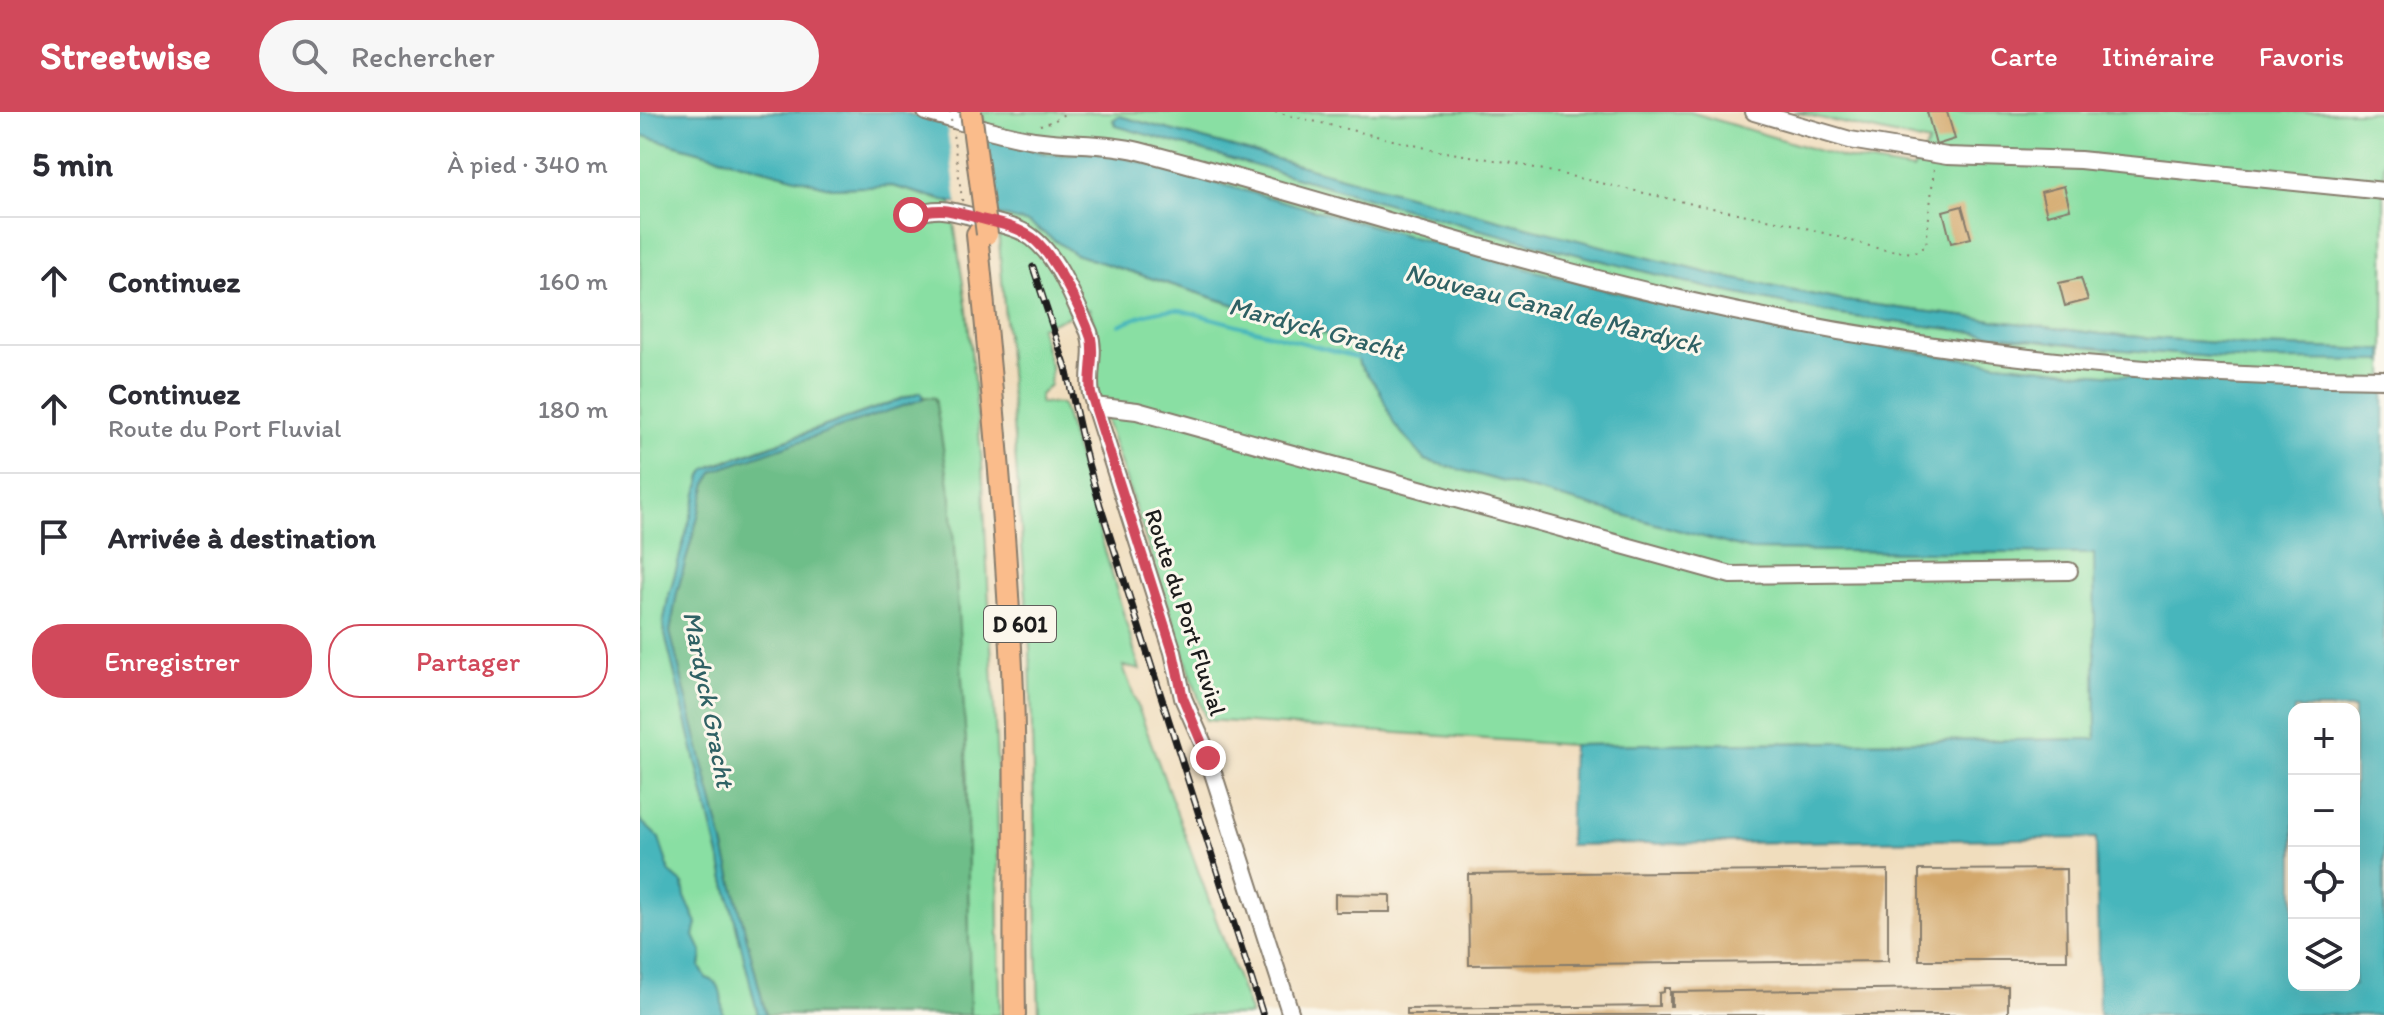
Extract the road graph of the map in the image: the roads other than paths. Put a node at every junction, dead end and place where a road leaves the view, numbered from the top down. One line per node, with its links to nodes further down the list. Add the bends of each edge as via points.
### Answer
1 (926, 112): 8 (street, via 1031,139 1129,149 1534,262 1819,327 2047,360 2241,375)
2 (961, 112): 7 (main road, D 601)
3 (971, 112): 7 (main road, D 601, bridge)
4 (1754, 112): 5 (street, via 1850,140 1935,155 2080,160)
5 (2384, 191)
6 (911, 215): 9 (street, Route du Port Fluvial, via 949,210 1016,229 1045,249 1089,332)
7 (977, 232): 11 (main road, D 601, via 1010,629); 12 (main road, D 601, via 1006,428 1021,640)
8 (2384, 379)
9 (1094, 406): 10 (street, via 1137,411 1731,575); 13 (street, Route du Port Fluvial, via 1183,698 1205,748)
10 (2069, 571)
11 (1015, 1015)
12 (1029, 1015)
13 (1291, 1015)

